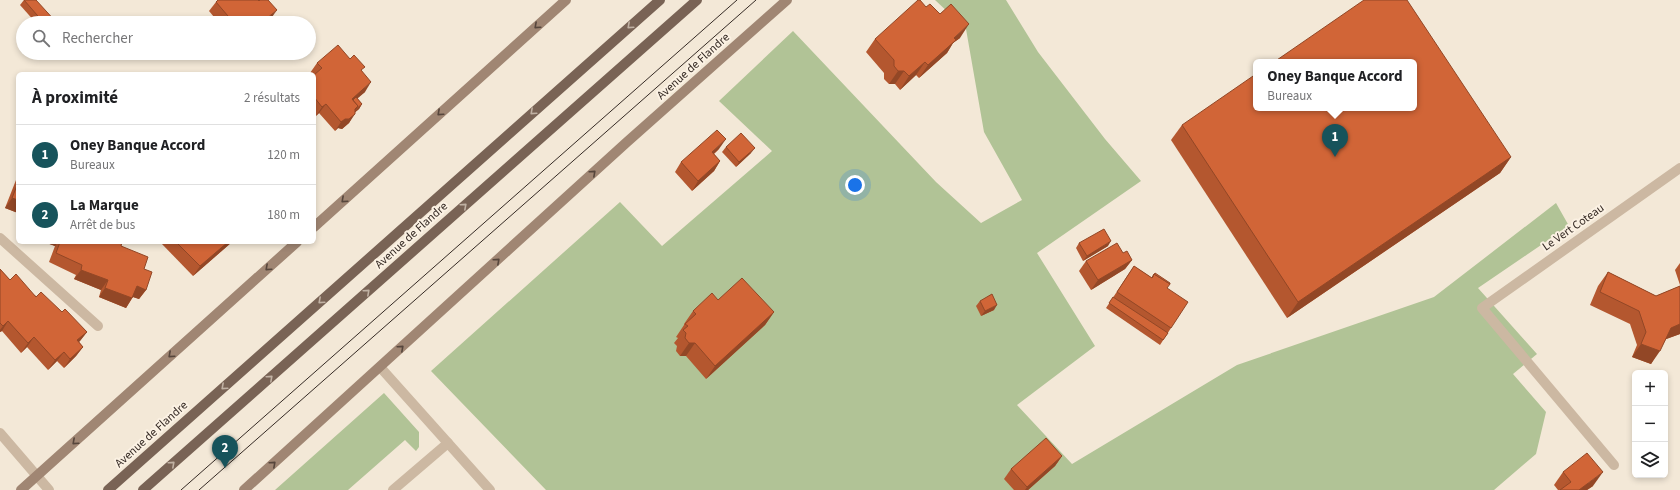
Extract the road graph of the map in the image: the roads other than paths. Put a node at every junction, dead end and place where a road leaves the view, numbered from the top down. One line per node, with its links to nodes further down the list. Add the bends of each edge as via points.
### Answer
1 (566, 0): 6 (street, one-way to 6)
2 (660, 0): 17 (main road, Avenue de Flandre, one-way to 17)
3 (696, 0): 18 (main road, Avenue de Flandre, one-way to 3)
4 (787, 0): 10 (street, Avenue de Flandre, one-way to 4)
5 (1680, 168): 13 (street, Le Vert Coteau, via 1482,308)
6 (316, 225)
7 (0, 238): 9 (street)
8 (295, 244): 14 (street, one-way to 14)
9 (98, 326)
10 (380, 367): 12 (street); 19 (street, Avenue de Flandre, one-way to 10)
11 (0, 433): 14 (street)
12 (448, 443): 20 (street); 21 (street)
13 (1614, 465)
14 (37, 476): 15 (street); 16 (street)
15 (21, 490)
16 (49, 490)
17 (108, 490)
18 (143, 490)
19 (244, 490)
20 (393, 490)
21 (490, 490)

